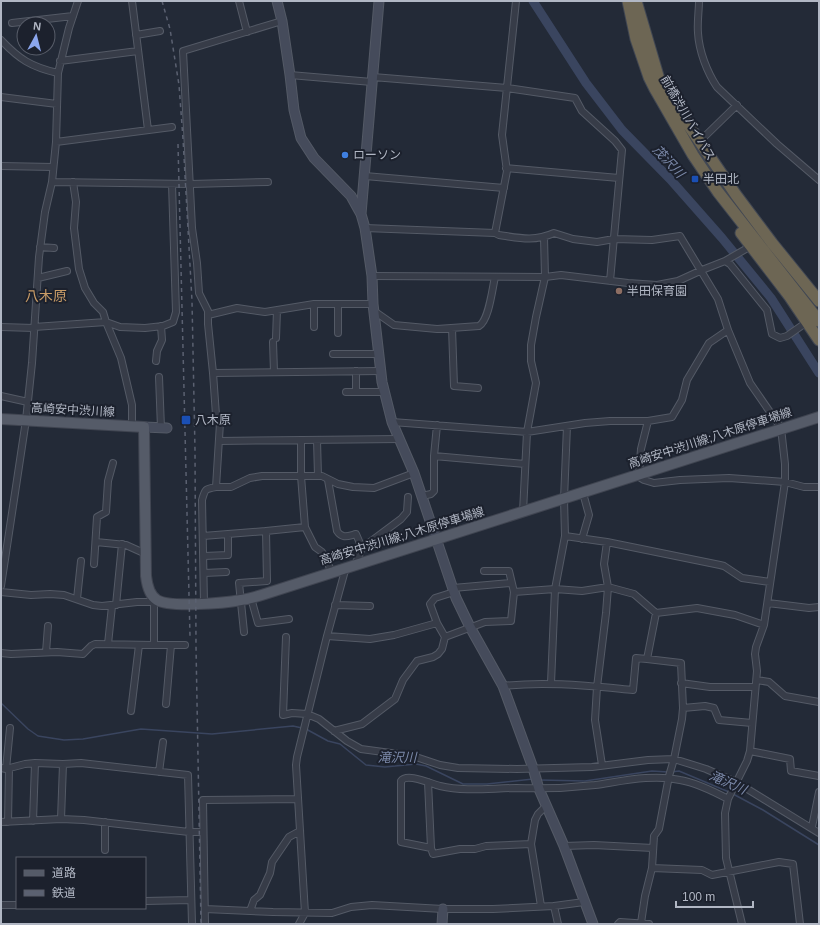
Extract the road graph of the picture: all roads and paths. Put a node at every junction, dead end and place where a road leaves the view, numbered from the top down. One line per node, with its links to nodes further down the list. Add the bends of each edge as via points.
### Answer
1 (78, 1): 11 (street)
2 (132, 1): 16 (street)
3 (239, 1): 15 (street)
4 (277, 1): 12 (street)
5 (379, 1): 22 (street)
6 (516, 1): 24 (street)
7 (621, 1): 23 (highway, via 629,41)
8 (628, 1): 23 (highway, 前橋渋川バイパス, via 636,39)
9 (636, 1): 23 (highway, 前橋渋川バイパス)
10 (700, 1): 27 (street, via 698,34 711,78)
11 (73, 16): 13 (street); 19 (street)
12 (282, 21): 15 (street); 21 (street)
13 (12, 23)
14 (160, 31): 16 (street)
15 (247, 32): 43 (street, via 183,51)
16 (136, 35): 18 (street)
17 (1, 40): 20 (street, via 27,63)
18 (138, 51): 19 (street); 29 (street)
19 (60, 61): 20 (street)
20 (58, 73): 26 (street)
21 (290, 75): 22 (street); 45 (street, via 294,110 301,138 314,158 351,196)
22 (372, 80): 24 (street); 36 (street)
23 (654, 82): 31 (highway); 50 (highway, via 668,122 698,176); 68 (highway, 前橋渋川バイパス, via 782,272)
24 (507, 88): 34 (street, via 502,135); 37 (street, via 575,98 582,111 622,150)
25 (1, 97): 26 (street)
26 (57, 104): 30 (street)
27 (737, 105): 31 (street); 38 (street)
28 (172, 127): 29 (street)
29 (148, 130): 30 (street)
30 (56, 142): 33 (street)
31 (699, 142): 61 (highway, via 772,243)
32 (1, 166): 33 (street)
33 (53, 167): 39 (street)
34 (506, 168): 37 (street); 44 (street)
35 (819, 171): 38 (street)
36 (365, 176): 44 (street); 45 (street)
37 (619, 178): 49 (street)
38 (818, 179)
39 (52, 182): 40 (street); 51 (street)
40 (73, 182): 42 (street); 67 (street, via 76,202 74,228 79,269 85,288 103,312)
41 (268, 182): 43 (street)
42 (172, 184): 43 (street); 69 (street, via 176,312 173,322)
43 (191, 184): 66 (street, via 192,228 199,293)
44 (504, 188): 47 (street)
45 (361, 214): 46 (street)
46 (365, 228): 47 (street); 56 (street)
47 (495, 233): 48 (street, via 523,238)
48 (544, 237): 49 (street, via 554,233 596,242); 58 (street)
49 (614, 239): 54 (street, via 652,240 680,236); 60 (street)
50 (751, 246): 53 (street); 68 (highway)
51 (40, 247): 52 (street); 59 (street)
52 (54, 248)
53 (725, 262): 54 (street); 68 (street, via 730,264 767,310 772,334 780,338 787,336)
54 (702, 270): 60 (street, via 678,281 657,285); 74 (street, via 718,299)
55 (67, 271): 59 (street)
56 (372, 276): 57 (street); 64 (street)
57 (495, 277): 58 (street); 73 (street, via 483,324)
58 (545, 277): 60 (street, via 561,275); 102 (street, via 532,345 531,361 536,383)
59 (38, 278): 71 (street)
60 (610, 281)
61 (819, 301)
62 (314, 304): 63 (street); 65 (street); 72 (street)
63 (338, 304): 64 (street); 75 (street)
64 (373, 308): 73 (street, via 394,325); 78 (street)
65 (277, 310): 66 (street, via 265,312 237,308); 82 (street)
66 (208, 315): 83 (street)
67 (106, 322): 69 (street, via 120,327); 71 (street); 97 (street, via 121,358 132,405)
68 (810, 322): 76 (highway)
69 (161, 326): 79 (street, via 162,340)
70 (1, 327): 71 (street)
71 (34, 327): 90 (street)
72 (314, 327)
73 (452, 328): 85 (street, via 454,386)
74 (728, 330): 94 (street, via 709,343 687,380 682,400 672,418); 101 (street, via 750,383)
75 (338, 333)
76 (819, 340)
77 (333, 354): 78 (street)
78 (378, 354): 81 (street)
79 (156, 361)
80 (356, 371): 81 (street); 82 (street); 87 (street)
81 (380, 371): 88 (street)
82 (274, 372): 83 (street)
83 (214, 373): 106 (street, via 216,415 220,423)
84 (159, 377): 100 (street)
85 (478, 388)
86 (346, 392): 87 (street)
87 (356, 392): 88 (street)
88 (384, 392): 95 (street)
89 (1, 396): 90 (street)
90 (28, 402): 93 (street)
91 (819, 417): 101 (main road, 高崎安中渋川線;八木原停車場線)
92 (1, 419): 93 (main road, 高崎安中渋川線)
93 (26, 420): 97 (main road, 高崎安中渋川線); 145 (street)
94 (648, 421): 98 (street, via 610,421); 111 (street, via 641,450)
95 (392, 422): 96 (street); 103 (street)
96 (437, 425): 102 (street); 107 (street)
97 (132, 426): 99 (main road, 高崎安中渋川線)
98 (567, 426): 102 (street); 121 (street)
99 (144, 427): 100 (street); 134 (main road)
100 (164, 428)
101 (782, 428): 111 (main road, 高崎安中渋川線;八木原停車場線); 115 (street)
102 (527, 432): 109 (street)
103 (400, 439): 105 (street); 110 (street)
104 (300, 440): 105 (street); 106 (street); 112 (street)
105 (317, 440): 113 (street)
106 (219, 441): 116 (street)
107 (434, 456): 109 (street); 119 (street, via 434,491)
108 (113, 462): 130 (street, via 108,481 106,512 97,517)
109 (525, 464): 122 (street)
110 (414, 473): 114 (street, via 374,488 353,487); 119 (street)
111 (639, 474): 115 (street, via 644,480 654,482 729,478); 118 (main road, 高崎安中渋川線;八木原停車場線)
112 (301, 476): 113 (street); 116 (street, via 262,476 250,478 231,487); 123 (street)
113 (318, 476): 114 (street)
114 (328, 480): 133 (street, via 337,531 344,537 356,534)
115 (784, 482): 117 (street, via 804,487); 143 (street)
116 (216, 487): 126 (street, via 207,488 202,500)
117 (819, 487)
118 (583, 492): 121 (main road, 高崎安中渋川線;八木原停車場線); 129 (street, via 589,515)
119 (422, 496): 128 (street)
120 (408, 497): 133 (street, via 407,512 401,520)
121 (564, 499): 122 (main road, 高崎安中渋川線;八木原停車場線); 127 (street)
122 (523, 512): 128 (main road, 高崎安中渋川線;八木原停車場線)
123 (305, 527): 124 (street); 141 (street)
124 (266, 531): 125 (street); 152 (street, via 267,581 239,583)
125 (228, 534): 126 (street); 135 (street, via 228,555)
126 (203, 536): 135 (street)
127 (565, 536): 129 (street); 148 (street)
128 (437, 538): 138 (main road, 高崎安中渋川線;八木原停車場線); 147 (street)
129 (582, 539): 131 (street)
130 (96, 542): 132 (street); 137 (street)
131 (608, 542): 143 (street, via 720,565 742,578); 146 (street, via 604,564)
132 (122, 544): 134 (street); 156 (street)
133 (362, 548): 138 (street)
134 (146, 554): 153 (main road, via 147,587)
135 (204, 556): 142 (street)
136 (81, 561): 151 (street)
137 (94, 564)
138 (350, 566): 141 (main road, 高崎安中渋川線;八木原停車場線); 157 (street)
139 (484, 571): 144 (street, via 509,571)
140 (226, 572): 142 (street)
141 (332, 572): 152 (main road, 高崎安中渋川線;八木原停車場線)
142 (204, 574): 154 (street)
143 (770, 582): 155 (street)
144 (511, 583): 147 (street); 150 (street)
145 (1, 586)
146 (608, 587): 148 (street, via 582,591); 160 (street, via 634,594); 182 (street)
147 (454, 590): 162 (street, via 435,598 430,604); 165 (street)
148 (555, 590): 150 (street); 178 (street)
149 (1, 592): 151 (street, via 64,595)
150 (514, 592): 165 (street, via 511,621 485,622)
151 (77, 599): 156 (street, via 93,605)
152 (246, 599): 154 (main road, 高崎安中渋川線;八木原停車場線); 161 (street, via 260,624); 166 (street)
153 (155, 600): 154 (main road, 高崎安中渋川線;八木原停車場線, via 166,603); 156 (street); 172 (street)
154 (204, 603)
155 (768, 603): 159 (street); 163 (street)
156 (114, 605): 170 (street)
157 (335, 605): 158 (street); 167 (street)
158 (370, 606)
159 (819, 607)
160 (656, 613): 163 (street, via 697,608 735,615); 177 (street)
161 (289, 619)
162 (437, 623): 167 (street, via 370,640); 169 (street)
163 (764, 625): 180 (street, via 754,654)
164 (48, 626): 175 (street)
165 (470, 627): 169 (street); 181 (street)
166 (244, 632)
167 (327, 636): 187 (street)
168 (286, 637): 187 (street, via 283,714)
169 (445, 637): 190 (street, via 438,654 417,661 403,680 395,699 362,724)
170 (108, 644): 171 (street); 175 (street, via 93,645 83,654)
171 (139, 645): 172 (street); 186 (street)
172 (154, 645): 173 (street)
173 (171, 645): 174 (street); 184 (street)
174 (185, 645)
175 (46, 652): 176 (street)
176 (1, 653)
177 (647, 659): 179 (street, via 681,663); 182 (street, via 636,658 633,690)
178 (551, 684): 181 (street); 182 (street)
179 (681, 684): 180 (street, via 710,687); 185 (street)
180 (756, 684): 183 (street, via 769,682 785,696); 188 (street)
181 (502, 686): 198 (street)
182 (597, 687): 196 (street, via 595,720)
183 (819, 702)
184 (166, 704)
185 (683, 708): 188 (street, via 705,706 714,708 719,720); 193 (street)
186 (131, 711)
187 (308, 714): 190 (street); 207 (street, via 297,757)
188 (752, 723): 192 (street)
189 (10, 728): 197 (street)
190 (334, 731): 198 (street, via 361,749 413,756 440,765 458,768)
191 (163, 742): 199 (street)
192 (750, 751): 200 (street, via 790,759 791,771); 203 (street)
193 (674, 759): 196 (street); 201 (street); 203 (street, via 706,769)
194 (35, 762): 195 (street); 197 (street); 211 (street)
195 (63, 764): 199 (street, via 81,763); 210 (street)
196 (602, 765): 198 (street)
197 (5, 768): 212 (street)
198 (533, 768): 204 (street)
199 (159, 772): 216 (street, via 188,775)
200 (819, 776)
201 (669, 777): 204 (street); 206 (street); 222 (street)
202 (428, 782): 204 (street, via 458,788); 221 (street); 221 (street, via 411,777 405,777 400,781 401,842)
203 (735, 784): 206 (street); 214 (street)
204 (539, 789): 209 (street)
205 (819, 792): 208 (street)
206 (729, 798): 225 (street, via 725,813 726,858)
207 (298, 799): 215 (street); 217 (street, via 204,800)
208 (818, 805): 214 (street)
209 (546, 806): 219 (street, via 535,820); 220 (street)
210 (61, 819): 211 (street); 213 (street)
211 (33, 821): 212 (street)
212 (4, 822)
213 (105, 822): 216 (street); 223 (street)
214 (812, 827): 218 (street)
215 (300, 831): 235 (street, via 289,837 272,862 267,880); 236 (street)
216 (189, 832): 217 (street); 226 (street)
217 (203, 832): 233 (street)
218 (819, 833)
219 (531, 844): 221 (street, via 486,846 433,854); 231 (street)
220 (564, 846): 222 (street); 228 (street)
221 (431, 848)
222 (653, 848): 224 (street)
223 (105, 850)
224 (652, 868): 225 (street, via 702,870 712,875); 237 (street)
225 (729, 872): 246 (street); 247 (street, via 779,862 793,864)
226 (191, 900): 227 (street); 238 (street)
227 (146, 901)
228 (584, 902): 232 (street); 243 (street)
229 (1, 905): 230 (street)
230 (16, 905)
231 (541, 906): 232 (street); 234 (street)
232 (554, 906): 242 (street)
233 (205, 909): 235 (street); 239 (street)
234 (443, 909): 236 (street, via 372,905 351,907 332,913); 241 (street)
235 (250, 911): 236 (street)
236 (305, 913): 240 (street)
237 (641, 923): 244 (street); 245 (street)
238 (192, 924)
239 (205, 924)
240 (299, 924)
241 (442, 924)
242 (558, 924)
243 (593, 924)
244 (618, 924)
245 (649, 924)
246 (742, 924)
247 (800, 924)

